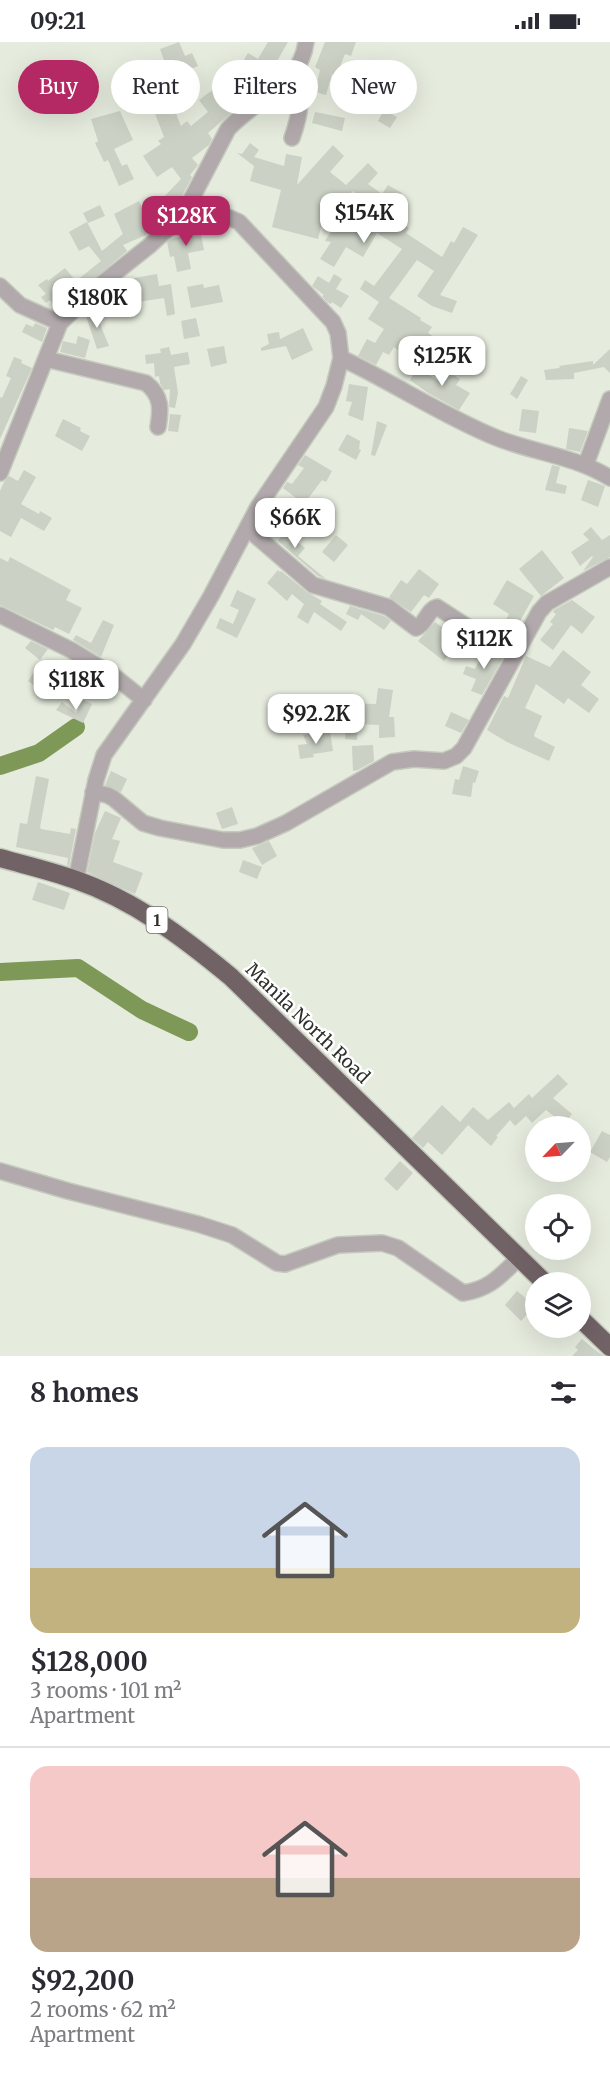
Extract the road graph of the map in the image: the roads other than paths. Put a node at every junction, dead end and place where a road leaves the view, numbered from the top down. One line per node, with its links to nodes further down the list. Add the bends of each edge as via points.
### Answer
1 (306, 42): 2 (street)
2 (301, 60)
3 (244, 114): 6 (street, via 228,129)
4 (299, 114): 5 (street)
5 (292, 138)
6 (183, 215): 8 (street); 9 (street, via 225,216 239,222 333,322)
7 (0, 286): 8 (street, via 20,305)
8 (60, 323): 10 (street)
9 (341, 358): 13 (street, via 478,430); 16 (street, via 326,407)
10 (46, 359): 12 (street, via 146,383 160,403); 14 (street)
11 (610, 399): 13 (street)
12 (158, 427)
13 (586, 464): 15 (street)
14 (0, 473)
15 (610, 478)
16 (247, 528): 19 (street, via 313,585 388,607 416,628 436,607); 20 (street, via 212,596)
17 (610, 567): 19 (street, via 547,603)
18 (0, 615): 20 (street, via 71,650)
19 (517, 652): 21 (street, via 456,756 444,761 392,762 257,836 223,840 159,828 143,823 107,795)
20 (144, 699): 21 (street, via 104,755)
21 (93, 792): 23 (street)
22 (0, 858): 23 (highway, Manila North Road / 1)
23 (76, 880): 25 (highway, Manila North Road / 1, via 158,920 196,947)
24 (0, 1171): 25 (street, via 232,1235 277,1263 285,1264 339,1245 382,1243 398,1248 463,1293 491,1285)
25 (519, 1258): 26 (highway, Manila North Road / 1)
26 (534, 1272)
27 (591, 1329): 28 (highway)
28 (610, 1347)

